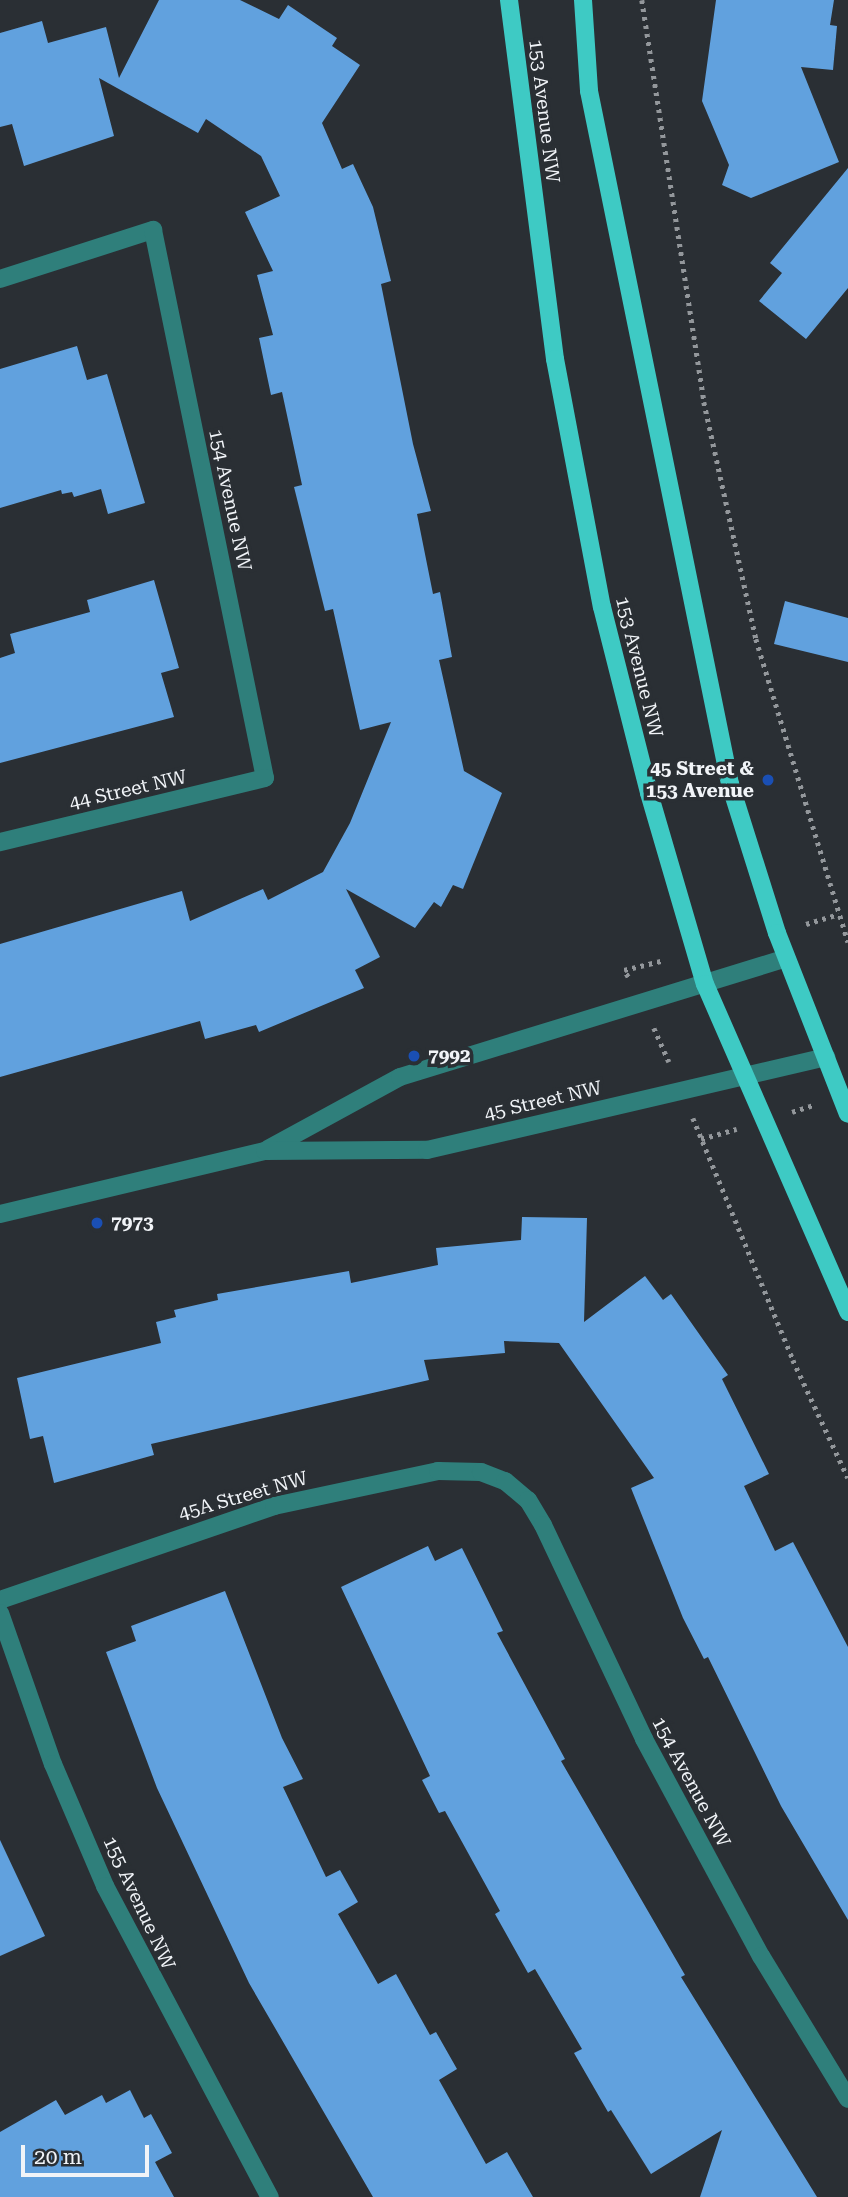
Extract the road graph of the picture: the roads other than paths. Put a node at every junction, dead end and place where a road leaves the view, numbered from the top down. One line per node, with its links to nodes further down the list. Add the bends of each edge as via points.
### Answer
1 (509, 0): 7 (main road, 153 Avenue NW, via 555,359 602,607 649,793)
2 (583, 0): 6 (main road, via 589,91 730,785)
3 (0, 279): 4 (street, 154 Avenue NW, via 153,230)
4 (265, 778): 5 (street, 44 Street NW)
5 (0, 842)
6 (786, 958): 7 (street, 45 Street NW); 8 (main road)
7 (705, 984): 9 (main road, 153 Avenue NW); 11 (street, 45 Street NW, via 400,1077)
8 (826, 1057): 9 (street, 45 Street NW); 10 (main road)
9 (743, 1077): 11 (street, 45 Street NW, via 427,1150); 13 (main road, 153 Avenue NW)
10 (848, 1114)
11 (265, 1151): 12 (street, 45 Street NW)
12 (0, 1214)
13 (848, 1312)
14 (505, 1481): 15 (street, 45A Street NW, via 481,1472 438,1471 274,1506); 17 (street, 154 Avenue NW, via 528,1500 543,1525 650,1751 761,1956)
15 (0, 1600)
16 (0, 1613): 18 (street, 155 Avenue NW, via 53,1764 105,1886)
17 (848, 2099)
18 (270, 2197)

